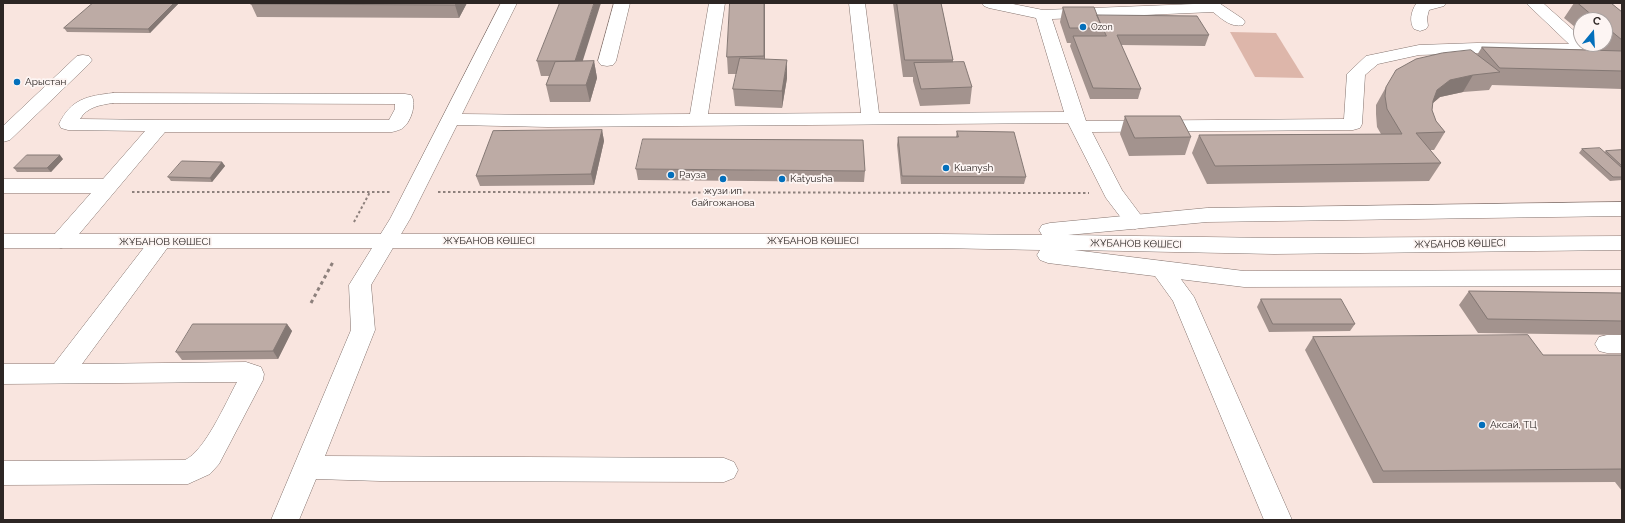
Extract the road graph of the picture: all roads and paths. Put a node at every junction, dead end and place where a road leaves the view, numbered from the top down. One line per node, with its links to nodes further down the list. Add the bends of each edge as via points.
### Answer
1 (509, 3): 13 (main road)
2 (622, 3): 12 (main road)
3 (717, 3): 15 (main road)
4 (857, 3): 14 (main road)
5 (990, 3): 8 (main road)
6 (1438, 3): 10 (main road, via 1422,6)
7 (1534, 3): 16 (main road, via 1584,49 1419,50 1372,60 1356,74 1353,124)
8 (1043, 14): 9 (main road, via 1216,7); 16 (main road)
9 (1237, 22)
10 (1420, 26)
11 (83, 60): 18 (main road)
12 (607, 61)
13 (450, 119): 15 (main road); 21 (main road)
14 (871, 119): 15 (main road); 16 (main road)
15 (698, 120)
16 (1077, 122): 22 (main road)
17 (160, 126): 17 (main road, via 392,126 398,123 406,99 113,98 88,102 71,115 68,124); 20 (main road)
18 (3, 136)
19 (3, 186): 20 (main road)
20 (108, 186): 21 (path, via 114,192); 26 (main road)
21 (413, 192): 22 (path); 27 (main road)
22 (1113, 193): 24 (main road)
23 (1622, 209): 24 (main road, via 1207,215)
24 (1135, 222): 28 (main road)
25 (3, 241): 26 (main road, ЖҰБАНОВ КӨШЕСІ)
26 (61, 241): 29 (main road, ЖҰБАНОВ КӨШЕСІ)
27 (386, 241): 28 (main road, ЖҰБАНОВ КӨШЕСІ); 29 (main road, ЖҰБАНОВ КӨШЕСІ); 35 (main road, via 360,285 363,330)
28 (938, 241): 30 (main road, ЖҰБАНОВ КӨШЕСІ, via 1274,246); 31 (main road)
29 (160, 242): 33 (main road)
30 (1622, 243)
31 (1161, 269): 32 (main road, via 1244,279); 39 (main road, via 1182,296 1190,312)
32 (1622, 278)
33 (61, 373): 34 (main road); 37 (main road, via 252,374 210,456 200,466 188,472)
34 (3, 374)
35 (306, 467): 36 (main road, via 380,470); 38 (main road)
36 (724, 470)
37 (3, 473)
38 (285, 520)
39 (1275, 520)

